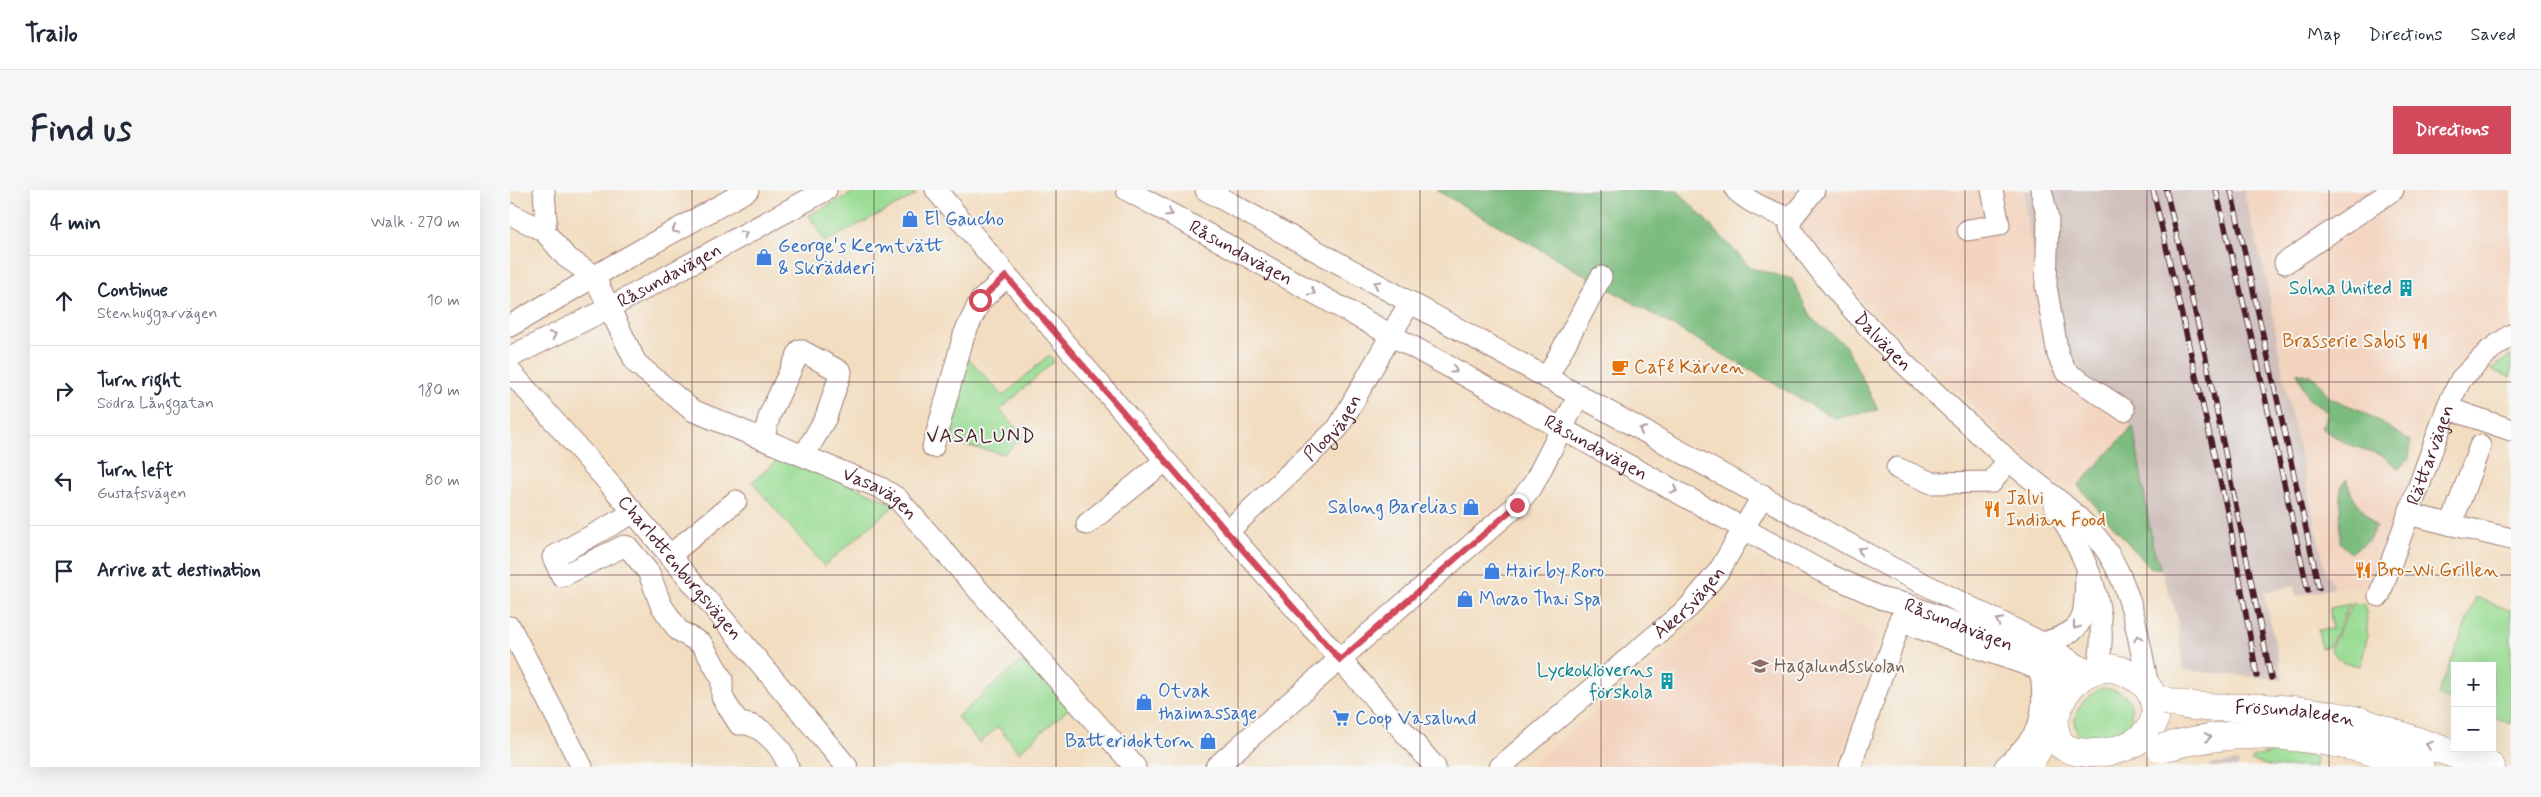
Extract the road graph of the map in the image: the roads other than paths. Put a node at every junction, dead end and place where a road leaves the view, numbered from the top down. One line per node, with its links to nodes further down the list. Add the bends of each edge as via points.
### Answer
1 (544, 190): 15 (street)
2 (748, 190): 17 (street, Råsundavägen, one-way to 17)
3 (826, 190): 21 (street, Råsundavägen, one-way to 3)
4 (936, 190): 18 (street)
5 (1127, 190): 24 (street, Råsundavägen, one-way to 24)
6 (1206, 190): 20 (street, Råsundavägen, one-way to 6)
7 (1736, 190): 13 (street, via 1764,209)
8 (1814, 190): 13 (street)
9 (1992, 190): 14 (street, via 1999,225)
10 (2041, 190): 30 (street, via 2048,219 2046,286 2058,355 2066,372)
11 (2393, 190): 16 (street)
12 (510, 214): 15 (street)
13 (1791, 219): 38 (street, Dalvägen, via 1790,228 1830,285 1930,388)
14 (1968, 230)
15 (544, 231): 17 (street, via 566,257)
16 (2297, 259)
17 (594, 276): 21 (street, Vasavägen); 22 (street, Råsundavägen)
18 (1006, 276): 35 (street, via 980,300 964,335); 37 (street)
19 (1601, 277): 27 (street)
20 (1410, 302): 24 (street, Plogvägen); 27 (street, Råsundavägen)
21 (609, 308): 25 (street, Råsundavägen, one-way to 21); 33 (street, Vasavägen, via 636,363 692,410)
22 (510, 326)
23 (2511, 335): 29 (street, Rättarvägen, via 2490,350 2461,379)
24 (1392, 336): 31 (street, Råsundavägen, one-way to 31); 48 (street, Plogvägen, via 1338,428)
25 (510, 357)
26 (510, 371): 43 (street, Charlottenburgsvägen)
27 (1547, 378): 28 (street, Råsundavägen)
28 (1579, 395): 31 (street); 41 (street, Råsundavägen, one-way to 28)
29 (2447, 408): 32 (street); 44 (street, Rättarvägen)
30 (2124, 410)
31 (1562, 428): 47 (street, Råsundavägen, one-way to 47); 57 (street, via 1534,482 1517,505)
32 (2511, 430)
33 (763, 439): 36 (street, Vasavägen); 36 (street, via 770,414 800,350 841,372 826,417)
34 (2480, 446): 46 (street)
35 (933, 447)
36 (804, 456): 66 (street, Vasavägen, via 881,488 897,498)
37 (1165, 460): 45 (street); 48 (street)
38 (2008, 460): 39 (street, via 1992,482 1932,483); 40 (street, Dalvägen)
39 (1897, 468)
40 (2044, 489): 51 (street, Dalvägen); 59 (street, Dalvägen, one-way to 40, via 2122,578 2090,527)
41 (1763, 495): 47 (street, Åkersvägen); 52 (street, Råsundavägen, one-way to 41)
42 (736, 501): 50 (street)
43 (633, 513): 50 (street, Charlottenburgsvägen); 64 (street, via 553,557 562,576 624,546 628,547 649,573 661,605 678,630 702,644 722,680 722,698 739,724 766,732)
44 (2408, 514): 46 (street); 53 (street, Rättarvägen)
45 (1087, 524)
46 (2451, 525): 49 (street)
47 (1744, 529): 54 (street, Råsundavägen); 69 (street, Åkersvägen, via 1719,571 1688,608)
48 (1227, 532): 57 (street)
49 (2511, 539)
50 (670, 556): 65 (street, Charlottenburgsvägen)
51 (2087, 562): 56 (street, one-way to 56, via 2084,606 2078,627 2067,636); 58 (street, Dalvägen, via 2098,596 2103,628 2102,650)
52 (1917, 580): 54 (street); 56 (street, Råsundavägen, one-way to 52)
53 (2379, 596)
54 (1903, 613): 60 (street, Råsundavägen, via 2024,650 2054,673); 70 (street)
55 (510, 627): 63 (street)
56 (2042, 643): 58 (street, Råsundavägen)
57 (1340, 660): 67 (street); 68 (street)
58 (2093, 671): 59 (main road, via 2116,669 2138,678); 60 (main road, via 2076,680)
59 (2155, 695): 61 (main road, via 2150,735 2143,746); 74 (main road, Frösundaleden, one-way to 59, bridge, via 2359,721 2309,711 2199,708)
60 (2055, 703): 71 (street, via 2041,719 2028,745); 72 (main road); 73 (main road, via 2059,743 2068,755)
61 (2130, 756): 62 (main road, Frösundaleden, one-way to 62, bridge, via 2215,736 2270,733 2297,735 2359,748); 73 (main road)
62 (2415, 766)
63 (582, 767)
64 (788, 767)
65 (847, 767)
66 (1135, 767)
67 (1216, 767)
68 (1435, 767)
69 (1500, 767)
70 (1850, 767)
71 (2005, 767)
72 (2027, 767)
73 (2095, 767)
74 (2491, 767)

